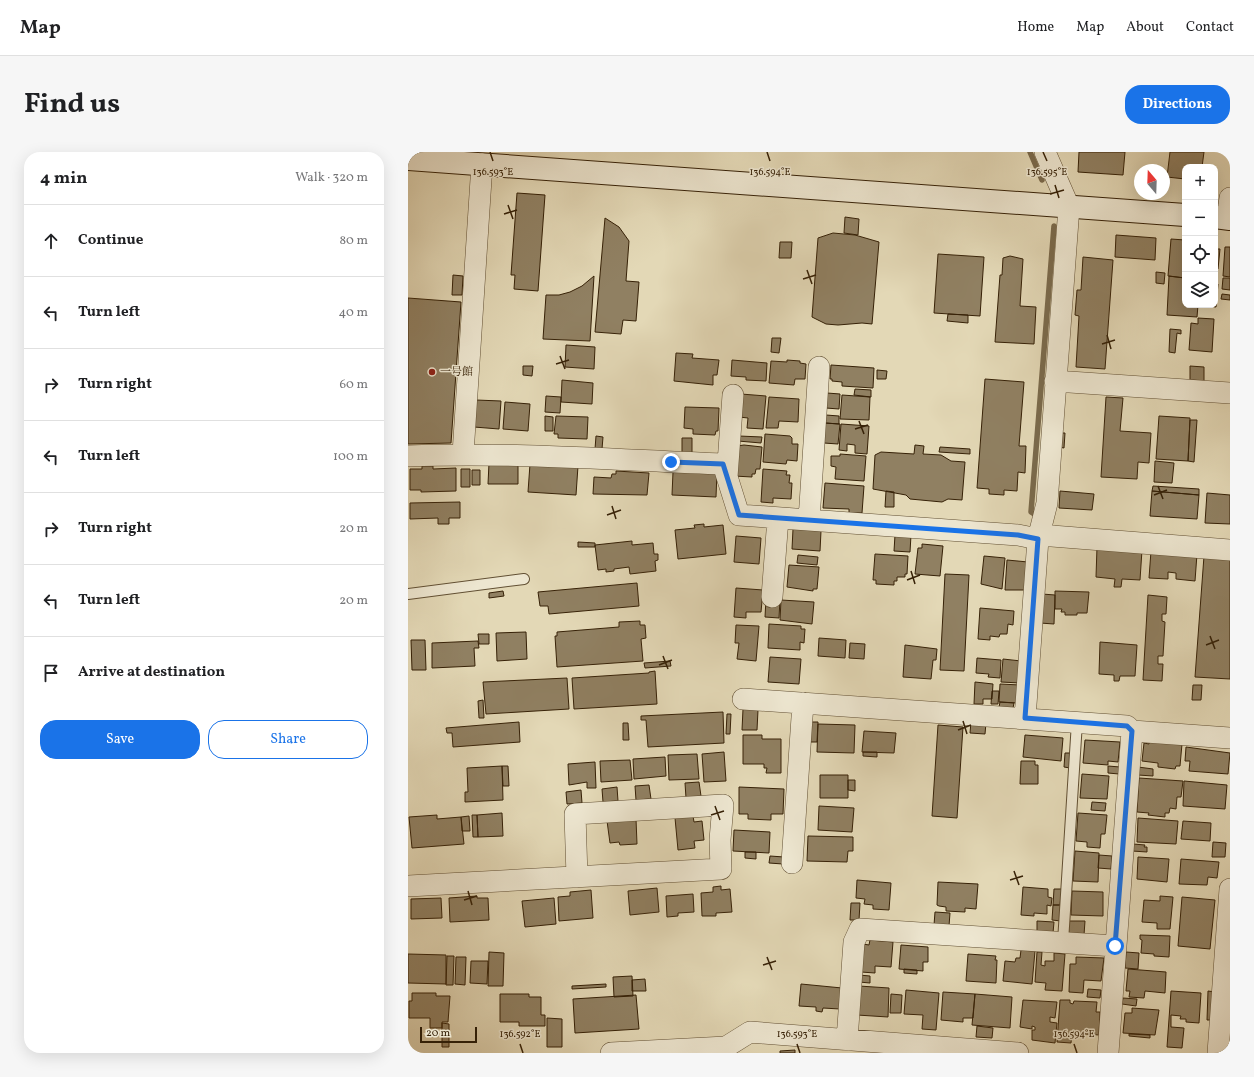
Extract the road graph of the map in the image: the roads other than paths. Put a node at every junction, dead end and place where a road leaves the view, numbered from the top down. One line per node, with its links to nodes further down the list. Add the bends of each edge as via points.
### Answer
1 (1046, 152): 4 (street)
2 (408, 159): 3 (street)
3 (482, 164): 4 (street); 10 (street)
4 (1069, 207): 5 (street); 7 (street)
5 (1182, 215)
6 (818, 367): 14 (street)
7 (1056, 381): 8 (street); 15 (street, via 1046,506)
8 (1230, 393)
9 (733, 395): 12 (street)
10 (463, 454): 11 (street); 12 (street, via 723,464)
11 (408, 456)
12 (727, 477): 13 (street, via 739,515)
13 (778, 518): 14 (street); 19 (street)
14 (809, 520): 15 (street)
15 (1039, 535): 16 (street); 22 (street)
16 (1230, 550)
17 (524, 580): 18 (lane)
18 (408, 594)
19 (772, 597)
20 (743, 699): 21 (street)
21 (803, 703): 22 (street); 26 (street)
22 (1025, 718): 23 (street)
23 (1077, 722): 24 (street, via 1127,726); 30 (lane)
24 (1132, 731): 25 (street); 31 (street)
25 (1230, 738)
26 (792, 862)
27 (577, 877): 27 (street, via 721,870 723,805 575,814); 28 (street)
28 (408, 886)
29 (1230, 889): 38 (street)
30 (1062, 942): 31 (street); 32 (street, via 860,929 854,942)
31 (1115, 946): 37 (street)
32 (847, 1040): 33 (street); 34 (street)
33 (813, 1045): 35 (street, via 750,1032 726,1047)
34 (921, 1049): 36 (street)
35 (611, 1053)
36 (1018, 1053)
37 (1108, 1053)
38 (1218, 1053)

